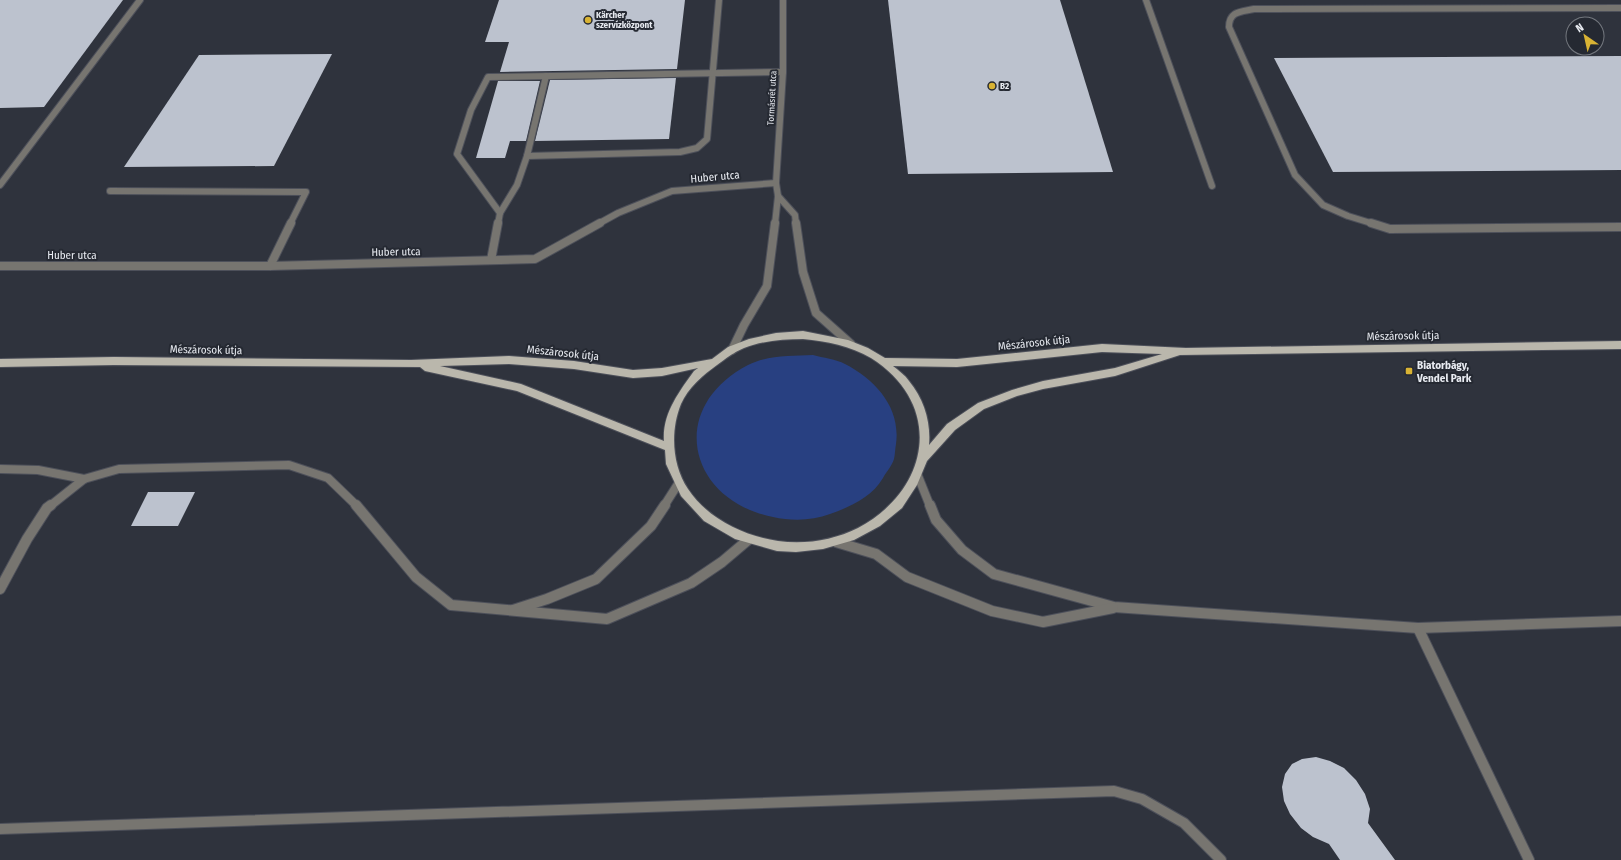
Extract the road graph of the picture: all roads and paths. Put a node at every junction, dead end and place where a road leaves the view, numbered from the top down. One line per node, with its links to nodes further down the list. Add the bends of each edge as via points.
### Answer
1 (140, 0): 11 (street)
2 (719, 0): 6 (street)
3 (783, 0): 7 (street, Tormásrét utca)
4 (1146, 0): 12 (street)
5 (1621, 8): 16 (street, via 1254,9 1234,14 1229,20 1229,27 1296,175 1323,205 1390,229)
6 (713, 72): 7 (street); 8 (street); 9 (street, via 707,139 697,148 680,152)
7 (783, 72): 10 (street, Tormásrét utca)
8 (546, 76): 9 (street); 15 (street, via 488,77 471,110 457,154)
9 (527, 156): 15 (street, via 517,186)
10 (776, 183): 14 (street, Tormásrét utca); 17 (street, Huber utca, via 672,191 618,213 535,260)
11 (0, 185)
12 (1212, 186)
13 (110, 191): 19 (street, via 306,192)
14 (778, 196): 20 (street, via 795,215 803,272 816,313); 22 (street, Tormásrét utca, via 767,286)
15 (500, 213): 17 (street)
16 (1621, 227)
17 (491, 260): 19 (street, Huber utca)
18 (0, 266): 19 (street, Huber utca)
19 (270, 266)
20 (851, 344): 22 (main road, Mészárosok útja, via 828,337 803,335 755,341); 25 (main road, Mészárosok útja)
21 (1621, 345): 23 (main road, Mészárosok útja)
22 (732, 350): 24 (main road, Mészárosok útja)
23 (1186, 352): 25 (main road, Mészárosok útja, via 1102,348 957,363); 29 (main road, Mészárosok útja, via 1115,372 1043,385 981,406 951,427)
24 (712, 362): 27 (main road, Mészárosok útja, via 662,372 633,374 574,365 508,360); 28 (main road, Mészárosok útja, via 693,380 678,400 670,423)
25 (885, 362): 29 (main road, Mészárosok útja, via 905,382 919,405 925,430)
26 (0, 363): 27 (main road, Mészárosok útja, via 114,361)
27 (411, 364): 28 (main road, Mészárosok útja, via 518,387)
28 (668, 447): 33 (main road, Mészárosok útja, via 671,466)
29 (924, 458): 31 (main road, Mészárosok útja)
30 (0, 469): 32 (street, via 38,470)
31 (918, 476): 35 (main road, Mészárosok útja, via 905,498 887,517 863,532); 37 (street, via 936,520 962,550 994,574)
32 (84, 479): 36 (street, via 47,508); 38 (street, via 119,469 289,465 328,478 355,503 416,577 452,605)
33 (678, 484): 34 (main road, Mészárosok útja, via 690,502 706,518); 38 (street, via 651,526 596,579 547,599)
34 (748, 540): 35 (main road, Mészárosok útja, via 777,546 807,547); 38 (street, via 691,584 607,620)
35 (836, 542): 37 (street, via 876,554 907,577 992,611 1043,622)
36 (0, 589)
37 (1114, 607): 40 (street)
38 (508, 611)
39 (1621, 621): 40 (street)
40 (1418, 628): 43 (street)
41 (0, 829): 42 (street, via 1114,791 1142,799 1184,823)
42 (1221, 860)
43 (1528, 860)

